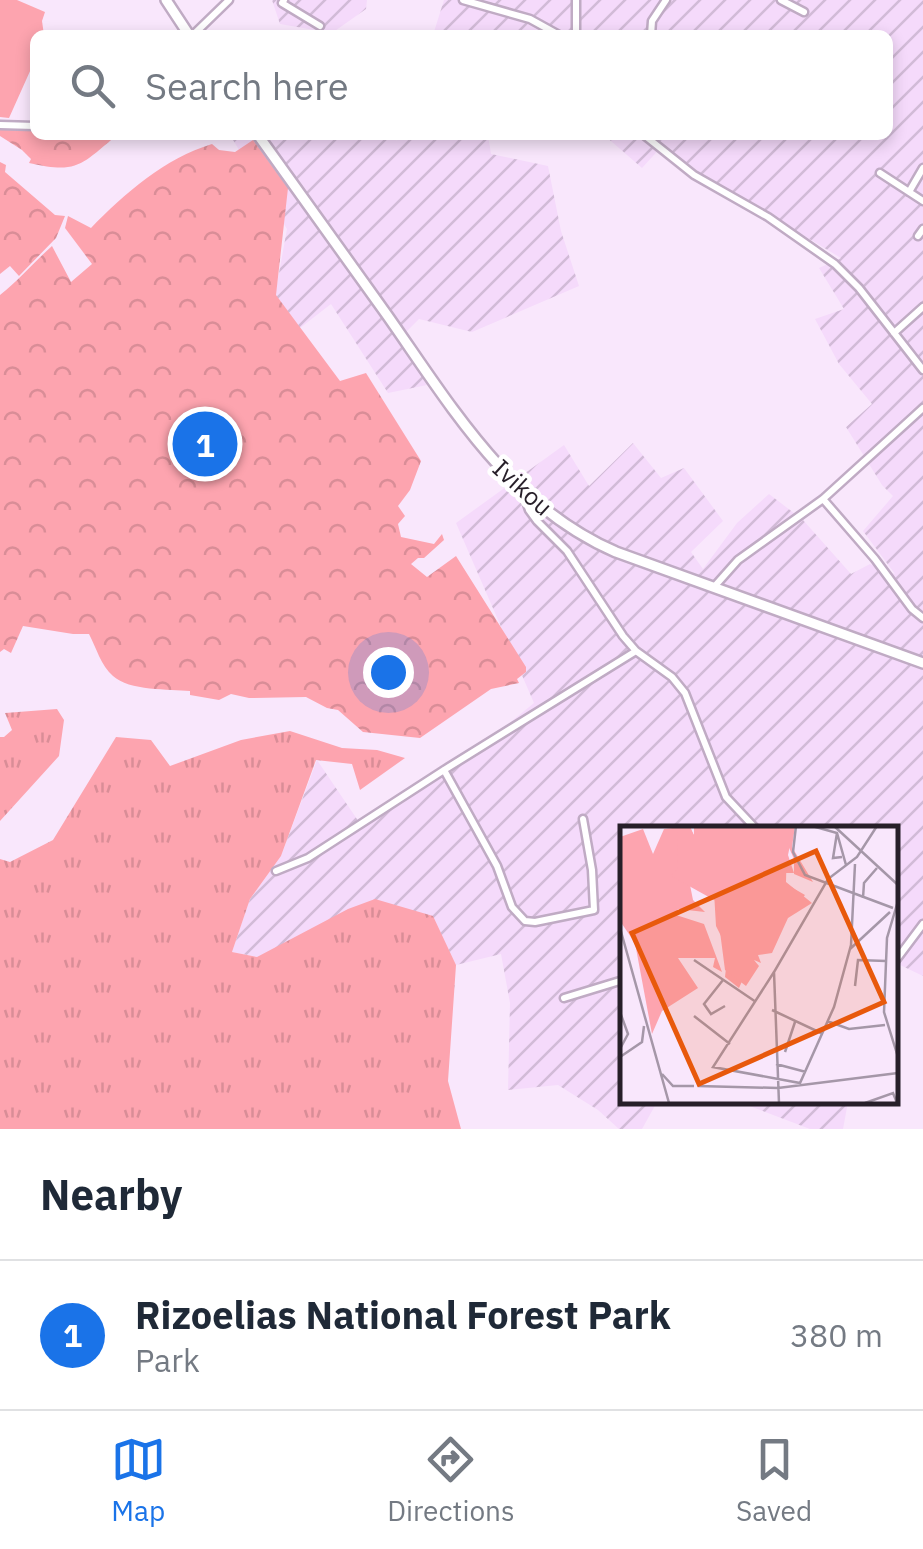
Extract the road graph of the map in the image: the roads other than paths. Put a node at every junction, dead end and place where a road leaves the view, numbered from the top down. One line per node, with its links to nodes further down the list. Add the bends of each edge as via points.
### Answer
1 (166, 0): 10 (street)
2 (229, 0): 11 (street)
3 (284, 0): 9 (street)
4 (463, 0): 12 (street)
5 (576, 0): 13 (street)
6 (666, 0): 14 (street)
7 (781, 0): 8 (street)
8 (804, 12)
9 (320, 26)
10 (187, 30)
11 (196, 30)
12 (549, 30)
13 (576, 30)
14 (651, 30)
15 (0, 125): 16 (street)
16 (30, 126)
17 (262, 140): 27 (street, Ivikou, via 470,434)
18 (650, 140): 24 (street, via 835,264)
19 (923, 168): 21 (street)
20 (880, 173): 21 (street)
21 (909, 192): 22 (street)
22 (923, 200)
23 (923, 307): 24 (street)
24 (894, 333): 25 (street)
25 (923, 370)
26 (923, 408): 28 (street)
27 (523, 492): 29 (street, Ivikou, via 595,542); 31 (street)
28 (823, 499): 29 (street, via 738,560); 30 (street)
29 (713, 588): 32 (street, Ivikou)
30 (923, 618)
31 (636, 651): 33 (street); 35 (street, via 685,693 726,797)
32 (923, 663)
33 (444, 770): 34 (street, via 525,922 594,910); 36 (street, via 308,858)
34 (583, 819)
35 (753, 826)
36 (276, 871)
37 (923, 924): 38 (street)
38 (898, 957)
39 (620, 981): 40 (street)
40 (564, 998)

